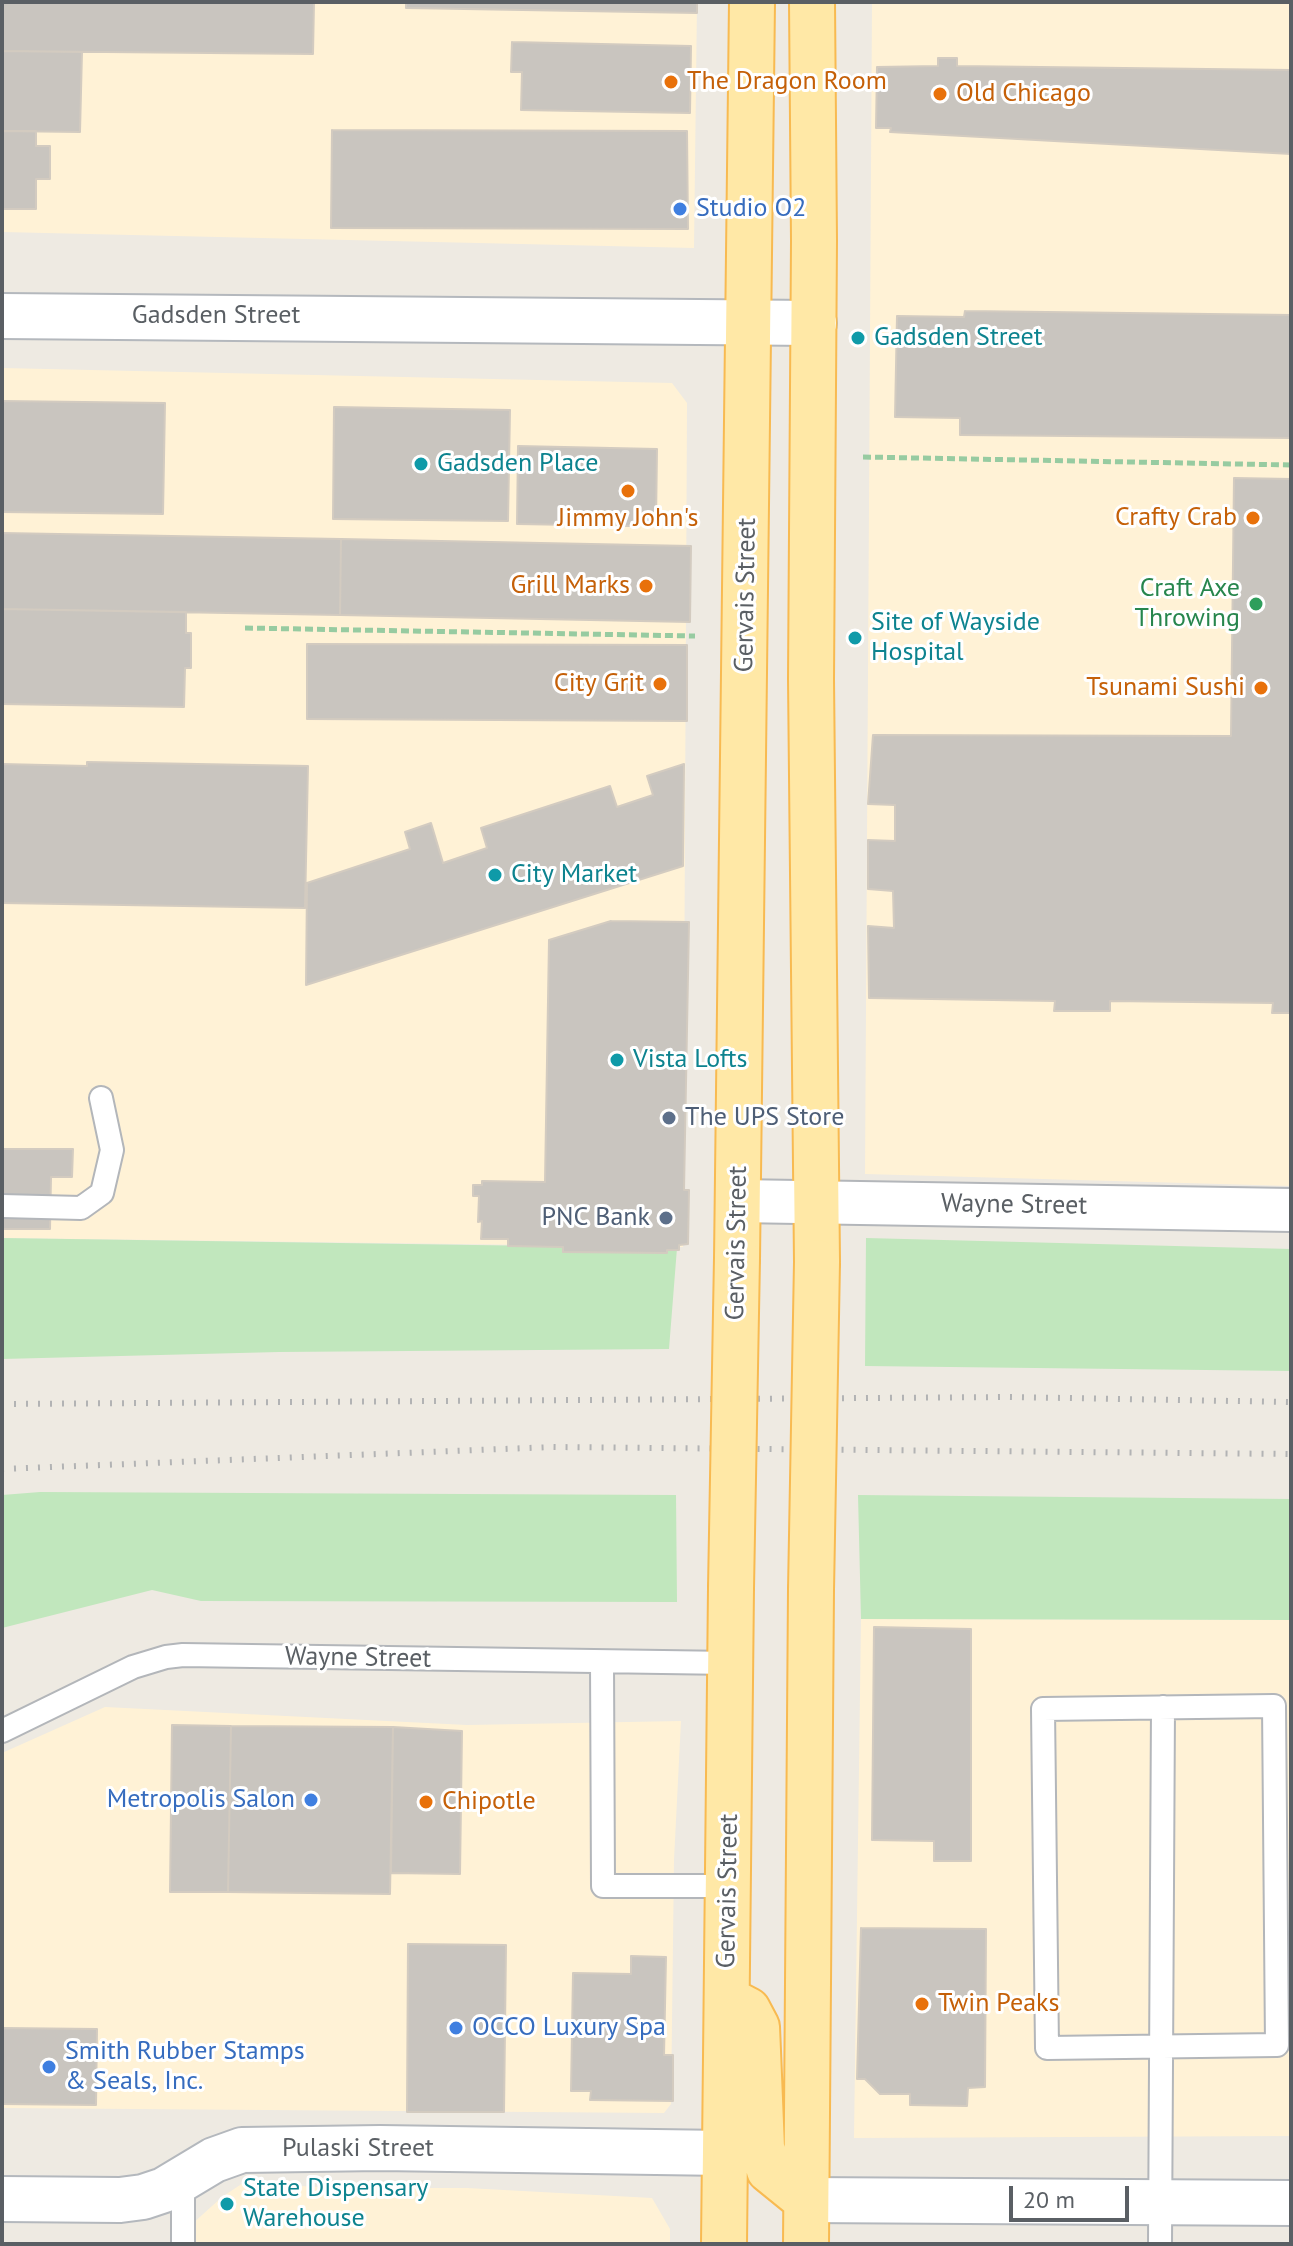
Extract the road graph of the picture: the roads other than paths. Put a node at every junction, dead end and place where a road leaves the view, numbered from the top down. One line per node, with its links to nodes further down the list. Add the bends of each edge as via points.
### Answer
1 (752, 2): 4 (main road, Gervais Street)
2 (812, 2): 5 (main road)
3 (2, 316): 4 (street, Gadsden Street)
4 (750, 322): 5 (street, Gadsden Street); 7 (main road, Gervais Street)
5 (814, 323): 8 (main road)
6 (101, 1098): 9 (lane, via 112,1150 102,1193 81,1208)
7 (737, 1201): 8 (street, Wayne Street); 12 (main road, Gervais Street, bridge)
8 (816, 1203): 10 (street, Wayne Street); 21 (main road, bridge)
9 (2, 1206)
10 (1291, 1210)
11 (602, 1662): 12 (lane, Wayne Street); 14 (lane, Wayne Street, via 166,1657 133,1667); 15 (lane, via 603,1886)
12 (731, 1663): 15 (main road, Gervais Street)
13 (1163, 1707): 17 (lane); 17 (lane, via 1274,1706 1277,2045); 17 (lane, via 1043,1709 1047,2048)
14 (2, 1731)
15 (728, 1886): 16 (main road, Gervais Street)
16 (727, 1999): 18 (main road, Gervais Street); 21 (main road, via 748,2010 757,2027 762,2148 769,2170)
17 (1161, 2047): 23 (lane)
18 (725, 2153): 19 (street, Pulaski Street, via 242,2150); 25 (main road, Gervais Street)
19 (183, 2180): 20 (street, Pulaski Street, via 143,2197 120,2200); 24 (lane)
20 (2, 2199)
21 (806, 2200): 23 (street); 26 (main road)
22 (1291, 2203): 23 (street)
23 (1160, 2223)
24 (183, 2244)
25 (724, 2244)
26 (806, 2244)

